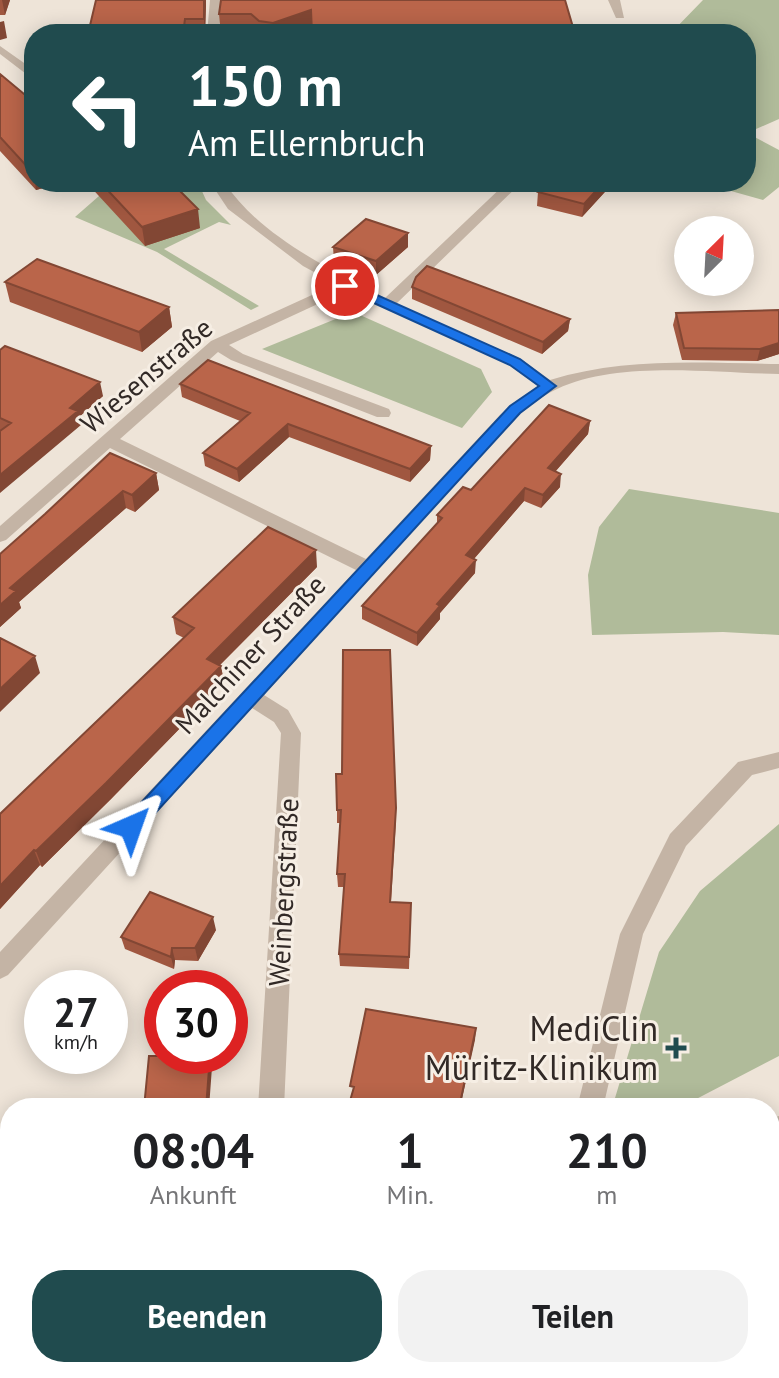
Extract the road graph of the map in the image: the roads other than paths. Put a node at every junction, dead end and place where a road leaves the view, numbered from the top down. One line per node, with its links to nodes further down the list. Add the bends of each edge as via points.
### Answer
1 (216, 0): 4 (street)
2 (614, 0): 3 (street)
3 (620, 16)
4 (214, 24)
5 (1, 49): 6 (street)
6 (24, 68)
7 (224, 192): 9 (street, via 251,222)
8 (505, 192): 10 (street)
9 (345, 286): 10 (street); 11 (street, Wiesenstraße)
10 (386, 305): 13 (street, via 515,362)
11 (217, 344): 14 (street, via 237,357); 15 (street, Wiesenstraße)
12 (779, 369): 13 (street, via 604,371)
13 (548, 386): 17 (street, Malchiner Straße, via 515,410)
14 (383, 413)
15 (109, 440): 16 (street, Wiesenstraße); 17 (street)
16 (0, 536)
17 (370, 569): 18 (street, Malchiner Straße)
18 (250, 696): 20 (street, Malchiner Straße); 21 (street, Weinbergstraße, via 281,716 291,733)
19 (779, 760): 22 (street, via 745,768 678,840 632,934)
20 (0, 968)
21 (272, 1098)
22 (592, 1098)

